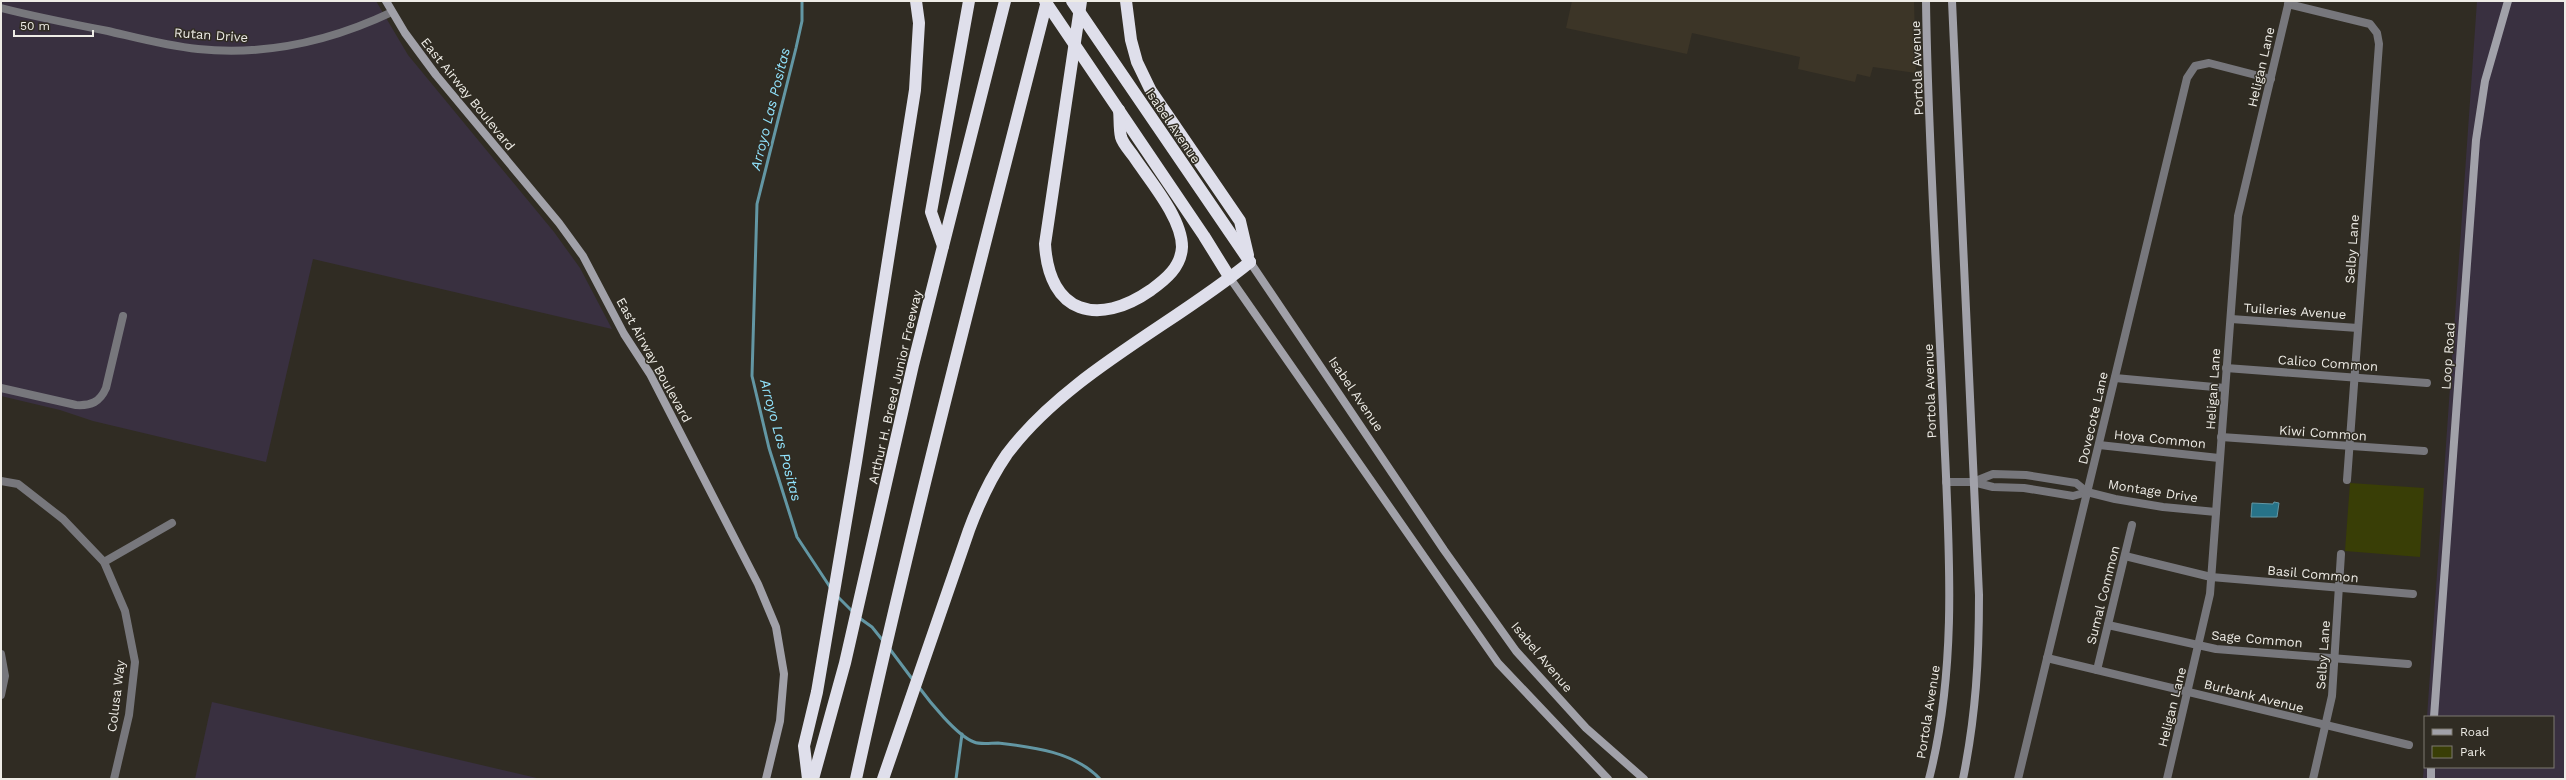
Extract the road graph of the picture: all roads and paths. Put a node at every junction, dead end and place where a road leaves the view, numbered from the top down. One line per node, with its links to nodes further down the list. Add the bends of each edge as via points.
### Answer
1 (386, 1): 14 (main road, East Airway Boulevard)
2 (916, 1): 63 (highway, via 919,24 914,90 817,692 804,746)
3 (969, 1): 17 (highway, via 931,212)
4 (1005, 1): 17 (highway, Arthur H. Breed Junior Freeway)
5 (1046, 1): 16 (highway); 65 (highway)
6 (1072, 1): 18 (highway, Isabel Avenue)
7 (1081, 1): 16 (highway, via 1045,244 1050,277 1059,291 1086,310 1105,311 1124,306 1141,297 1172,272 1179,260 1182,247 1174,218 1121,138)
8 (1126, 1): 18 (highway, via 1131,40 1137,62 1151,91 1240,221)
9 (1926, 1): 36 (main road, Portola Avenue)
10 (1952, 1): 37 (main road)
11 (2508, 1): 57 (main road, Loop Road, via 2485,80 2476,140)
12 (2289, 3): 15 (street, Heligan Lane); 22 (street, Selby Lane, via 2370,24 2377,33 2379,44)
13 (1, 8): 14 (street, Rutan Drive, via 169,45 225,51 257,50 310,42 355,28)
14 (392, 12): 62 (main road, East Airway Boulevard, via 436,75 559,223 583,256 624,334 650,374 758,584 776,627 784,674 780,721)
15 (2271, 79): 21 (street, Heligan Lane, via 2238,216); 25 (street, Dovecote Lane, via 2209,63 2195,66 2187,78)
16 (1119, 110): 19 (highway)
17 (943, 246): 64 (highway, Arthur H. Breed Junior Freeway, via 913,365 865,581)
18 (1250, 262): 19 (highway); 68 (main road, Isabel Avenue, via 1444,550 1516,651 1586,728)
19 (1230, 278): 66 (highway, via 1075,387 1026,432 1007,455 980,502 902,731); 67 (main road, via 1498,663)
20 (123, 316): 27 (street, via 106,388 103,396 95,403 86,406 76,405)
21 (2230, 319): 22 (street, Tuileries Avenue); 23 (street, Heligan Lane)
22 (2358, 328): 24 (street, Selby Lane)
23 (2226, 368): 24 (street, Calico Common); 28 (street, Heligan Lane)
24 (2355, 377): 26 (street, Calico Common); 31 (street, Selby Lane)
25 (2115, 378): 28 (street); 30 (street, Dovecote Lane)
26 (2427, 383)
27 (1, 388)
28 (2225, 388): 29 (street, Heligan Lane)
29 (2221, 437): 31 (street, Kiwi Common); 33 (street, Heligan Lane)
30 (2099, 445): 33 (street, Hoya Common); 38 (street, Dovecote Lane)
31 (2350, 447): 32 (street, Kiwi Common); 34 (street, Selby Lane)
32 (2424, 451)
33 (2219, 458): 39 (street, Heligan Lane)
34 (2347, 480)
35 (1, 481): 44 (street, Colusa Way, via 18,484 63,519)
36 (1946, 482): 37 (street, Montage Drive); 69 (main road, Portola Avenue, via 1950,613 1948,662 1942,716)
37 (1973, 482): 38 (street, Montage Drive, via 1994,487 2024,488 2073,496); 38 (street, Montage Drive, via 1993,474 2026,475 2076,483); 70 (main road, via 1979,595 1979,657 1973,727)
38 (2087, 492): 39 (street, Montage Drive, via 2140,504); 51 (street, Dovecote Lane)
39 (2216, 512): 45 (street, Heligan Lane)
40 (172, 523): 44 (street)
41 (2132, 525): 43 (street, Sumal Common)
42 (2342, 554): 46 (street, Selby Lane)
43 (2125, 556): 45 (street, Basil Common); 48 (street, Sumal Common)
44 (104, 562): 61 (street, Colusa Way, via 125,611 135,662 129,715)
45 (2211, 577): 46 (street, Basil Common); 49 (street, Heligan Lane)
46 (2339, 588): 47 (street, Basil Common); 52 (street, Selby Lane)
47 (2413, 594)
48 (2108, 624): 49 (street, Sage Common); 54 (street, Sumal Common)
49 (2200, 645): 52 (street, Sage Common, via 2216,649); 55 (street, Heligan Lane)
50 (1, 654): 56 (street, via 6,676)
51 (2047, 658): 54 (street, Burbank Avenue); 71 (street, Dovecote Lane)
52 (2334, 658): 53 (street, Sage Common); 58 (street, Selby Lane, via 2332,696)
53 (2408, 664)
54 (2097, 670): 55 (street, Burbank Avenue)
55 (2188, 692): 58 (street, Burbank Avenue); 72 (street, Heligan Lane)
56 (1, 695)
57 (2434, 716)
58 (2326, 726): 59 (street, Burbank Avenue); 73 (street, Selby Lane)
59 (2409, 745)
60 (2431, 768): 74 (main road)
61 (114, 779)
62 (766, 779)
63 (808, 779)
64 (813, 779)
65 (856, 779)
66 (883, 779)
67 (1608, 779)
68 (1644, 779)
69 (1928, 779)
70 (1963, 779)
71 (2018, 779)
72 (2167, 779)
73 (2313, 779)
74 (2431, 779)

